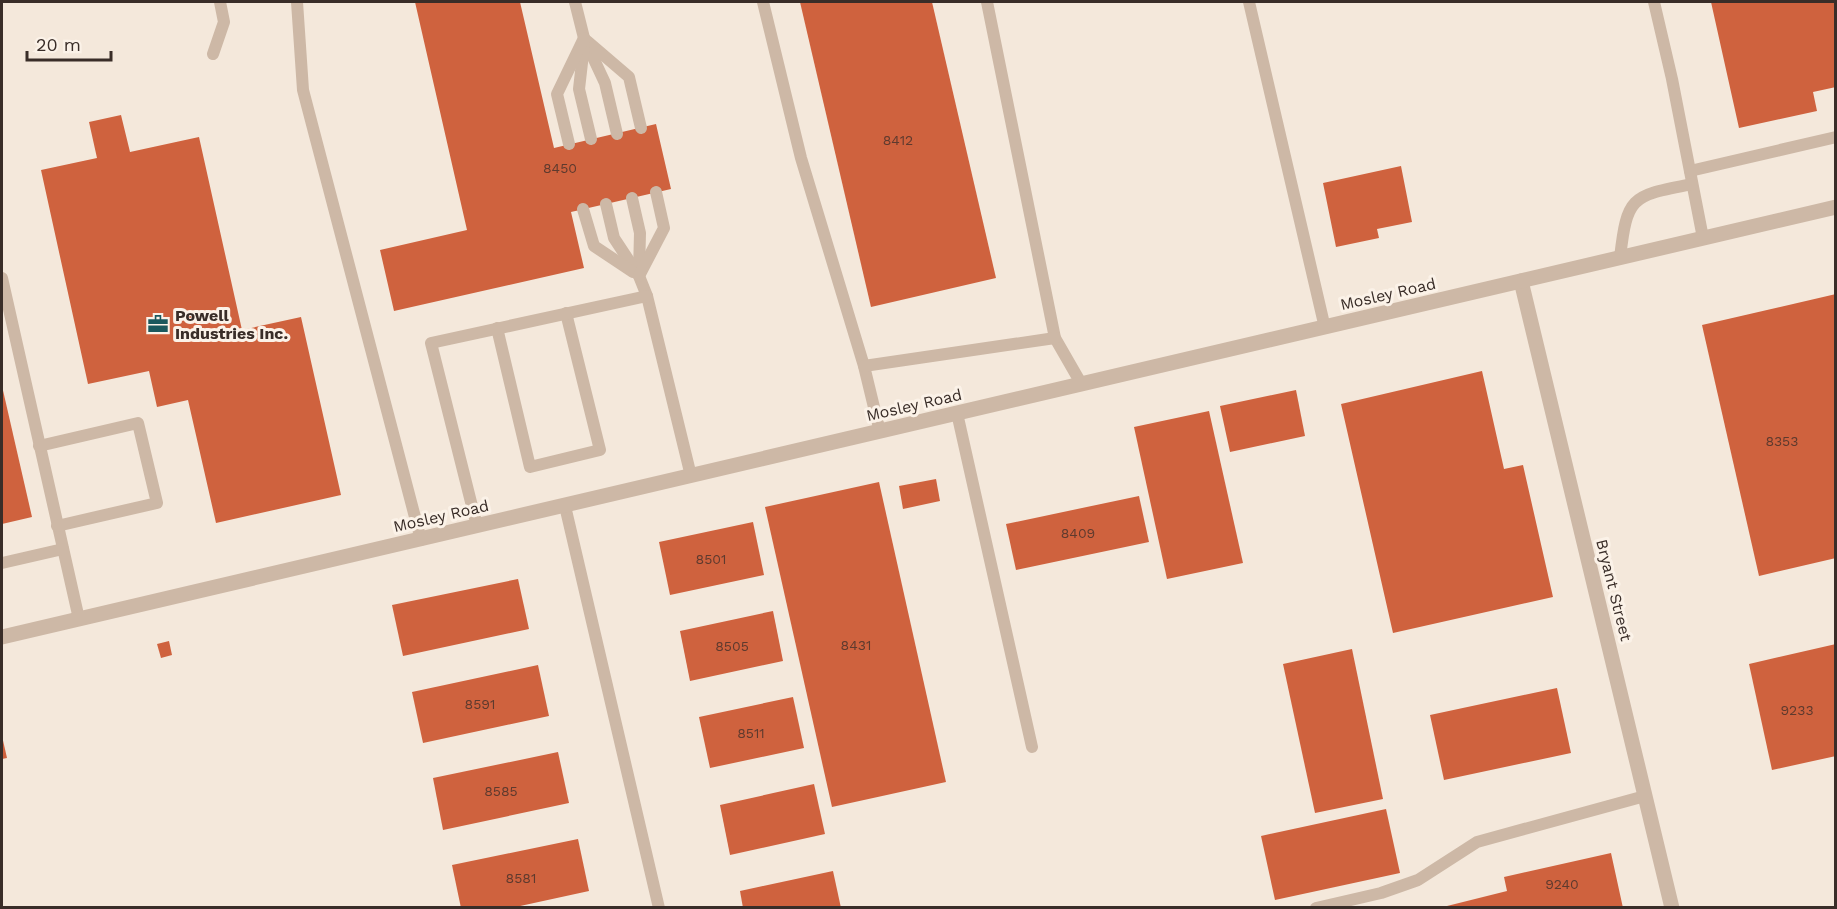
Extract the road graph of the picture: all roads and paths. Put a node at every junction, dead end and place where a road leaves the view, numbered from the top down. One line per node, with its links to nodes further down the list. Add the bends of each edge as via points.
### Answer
1 (220, 2): 9 (lane, via 224,22)
2 (297, 2): 41 (lane, via 303,90)
3 (575, 2): 8 (lane)
4 (763, 2): 32 (lane, via 801,158)
5 (987, 2): 31 (lane)
6 (1249, 2): 29 (lane)
7 (1654, 2): 15 (lane)
8 (584, 38): 10 (lane, via 629,77); 11 (lane, via 605,83); 13 (lane, via 579,89); 14 (lane, via 557,94)
9 (213, 54)
10 (641, 128)
11 (617, 134)
12 (1836, 137): 15 (lane)
13 (591, 139)
14 (569, 144)
15 (1690, 171): 16 (lane)
16 (1692, 184): 22 (lane); 23 (lane, via 1647,193 1632,204 1624,223)
17 (656, 192): 24 (lane, via 664,228)
18 (632, 198): 24 (lane, via 640,233)
19 (606, 204): 24 (lane, via 614,238)
20 (1836, 207): 22 (street, Mosley Road)
21 (583, 209): 24 (lane, via 594,246)
22 (1703, 238): 23 (street, Mosley Road)
23 (1620, 258): 26 (street, Mosley Road)
24 (639, 276): 27 (lane)
25 (2, 278): 36 (lane)
26 (1521, 281): 29 (street, Mosley Road); 47 (street, Bryant Street)
27 (647, 296): 28 (lane); 37 (lane)
28 (566, 313): 30 (lane); 30 (lane, via 600,450 530,467)
29 (1325, 327): 33 (street, Mosley Road)
30 (497, 328): 40 (lane, via 431,343)
31 (1055, 338): 32 (lane); 33 (lane)
32 (864, 366): 35 (lane)
33 (1082, 384): 34 (street, Mosley Road)
34 (957, 414): 35 (street, Mosley Road); 46 (lane)
35 (880, 432): 37 (street, Mosley Road)
36 (39, 446): 39 (lane); 39 (lane, via 138,423 157,502)
37 (691, 476): 38 (street, Mosley Road)
38 (565, 506): 40 (street, Mosley Road); 48 (lane)
39 (57, 526): 42 (lane)
40 (477, 526): 41 (street, Mosley Road)
41 (421, 540): 44 (street, Mosley Road)
42 (63, 549): 43 (lane); 44 (lane)
43 (2, 563)
44 (79, 619): 45 (street, Mosley Road)
45 (2, 637)
46 (1032, 747)
47 (1645, 796): 49 (lane, via 1477,842 1418,880); 50 (street, Bryant Street)
48 (658, 908)
49 (1316, 908)
50 (1672, 908)

